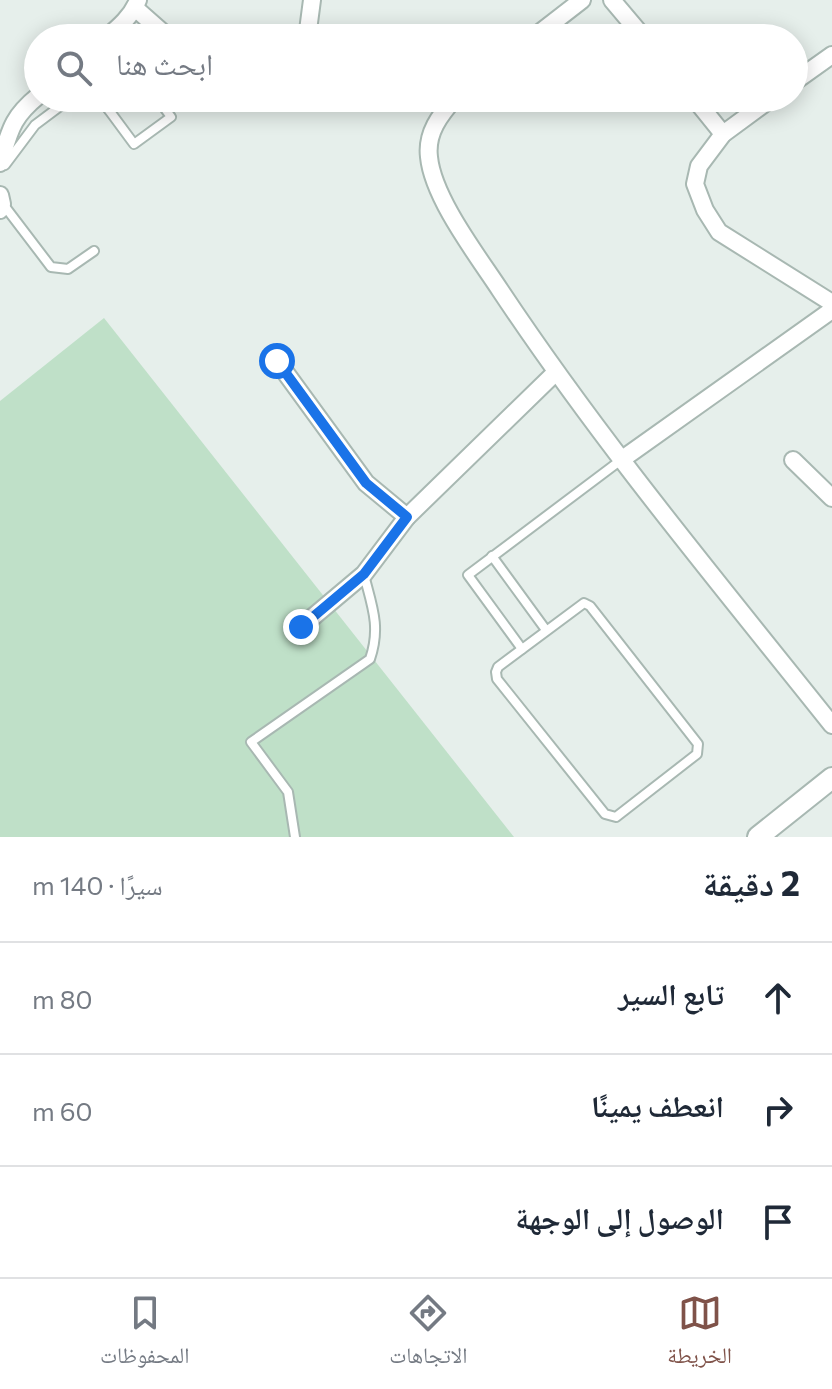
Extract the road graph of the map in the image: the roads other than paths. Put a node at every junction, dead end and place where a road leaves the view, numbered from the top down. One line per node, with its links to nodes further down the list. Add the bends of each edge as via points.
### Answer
1 (312, 0): 7 (street)
2 (582, 0): 8 (street)
3 (612, 0): 9 (street)
4 (136, 4): 5 (street); 6 (street)
5 (118, 24)
6 (155, 24)
7 (309, 24)
8 (551, 24)
9 (632, 24)
10 (832, 55): 11 (street)
11 (808, 72)
12 (24, 107): 20 (street, via 14,120)
13 (52, 112): 21 (lane, via 35,125)
14 (110, 112): 15 (lane, via 134,144 171,117)
15 (167, 112)
16 (443, 112): 27 (street, via 430,136 433,177 465,237)
17 (705, 112): 19 (street)
18 (753, 112): 19 (street)
19 (723, 134): 24 (street, via 699,166 695,184 719,232)
20 (0, 163)
21 (0, 171)
22 (1, 203): 23 (lane, via 51,267 68,269)
23 (94, 251)
24 (832, 303)
25 (832, 310): 28 (street)
26 (277, 361): 31 (street, via 366,483)
27 (555, 373): 28 (street); 31 (street)
28 (621, 460): 32 (lane); 37 (street)
29 (793, 460): 30 (street)
30 (832, 498)
31 (407, 517): 33 (street)
32 (492, 556): 35 (lane); 36 (lane, via 470,572 469,580)
33 (364, 574): 34 (street); 39 (lane, via 377,626 370,659 251,742 288,792)
34 (301, 627)
35 (546, 630): 36 (lane); 36 (lane, via 578,606 590,606 698,744 697,754 610,818 497,679 498,667)
36 (522, 649)
37 (832, 725)
38 (832, 778): 40 (street)
39 (295, 837)
40 (758, 837)

